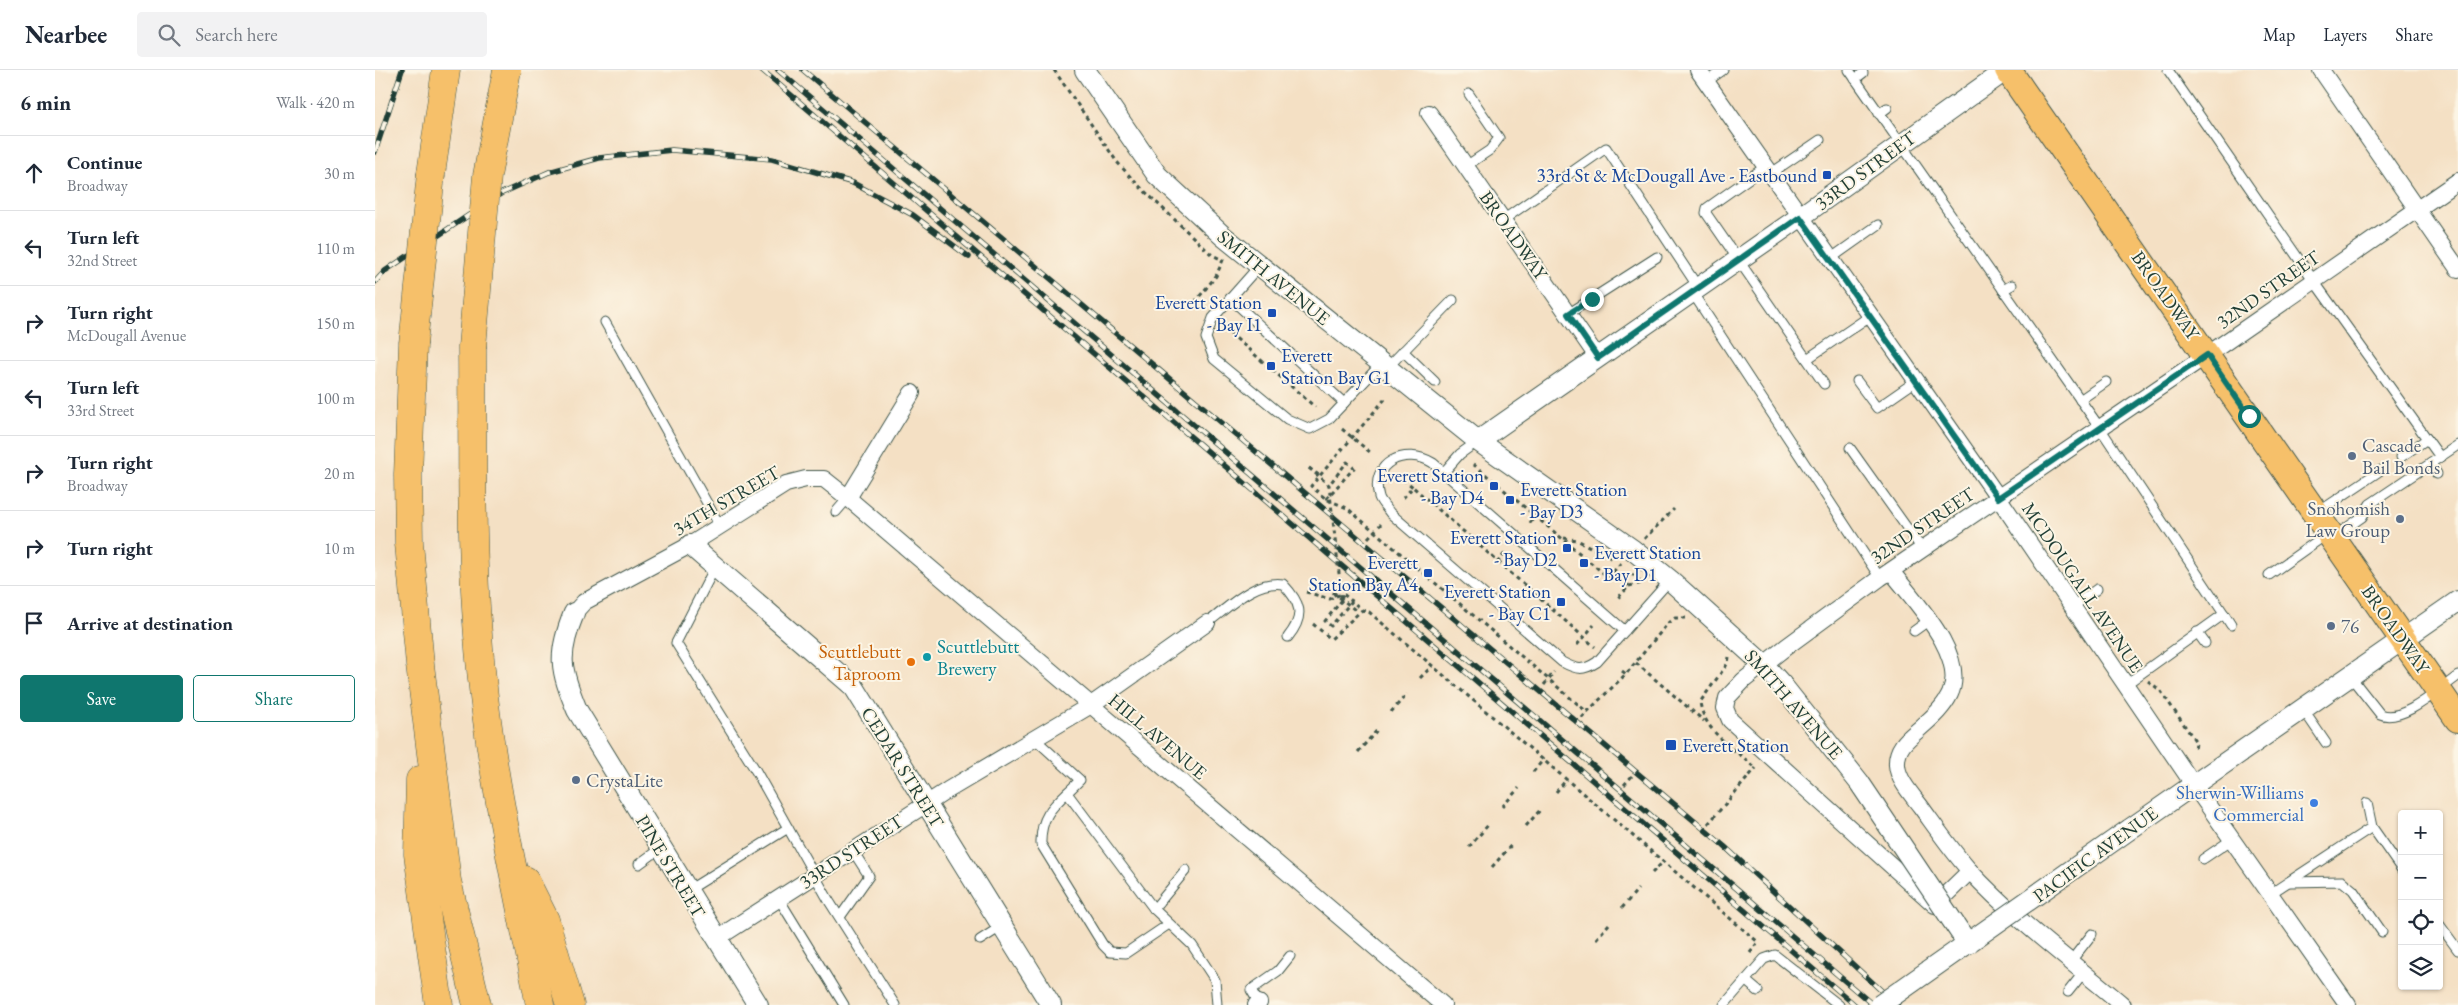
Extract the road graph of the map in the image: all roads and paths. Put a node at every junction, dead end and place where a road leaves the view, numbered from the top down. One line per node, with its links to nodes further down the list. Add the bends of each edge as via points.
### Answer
1 (446, 70): 151 (highway, bridge, via 413,344 409,474 409,543)
2 (507, 70): 178 (highway, bridge, via 487,176 472,347 477,634 489,738)
3 (1085, 70): 28 (street, SMITH AVENUE, via 1157,175)
4 (1723, 70): 10 (lane)
5 (1849, 70): 11 (lane)
6 (2007, 70): 17 (street, 33RD STREET); 43 (main road, BROADWAY)
7 (2168, 70): 30 (lane, via 2248,180)
8 (2321, 70): 21 (street)
9 (1863, 73): 11 (lane)
10 (1702, 76): 19 (street, MCDOUGALL AVENUE)
11 (1855, 79): 15 (lane)
12 (1469, 94): 18 (lane, via 1499,138 1490,150)
13 (1887, 108): 15 (lane)
14 (1429, 113): 18 (street, BROADWAY)
15 (1879, 114): 17 (lane)
16 (1820, 140): 19 (lane)
17 (1900, 144): 22 (street, 33RD STREET); 33 (lane)
18 (1466, 166): 23 (street, BROADWAY)
19 (1768, 170): 22 (street, MCDOUGALL AVENUE); 27 (lane, via 1707,208 1709,220)
20 (2458, 181): 21 (street, 32ND STREET)
21 (2417, 210): 29 (street); 30 (street, 32ND STREET)
22 (1800, 217): 26 (street, MCDOUGALL AVENUE); 27 (street, 33RD STREET)
23 (1503, 220): 32 (lane, via 1606,148); 38 (street, BROADWAY)
24 (1878, 225): 26 (lane)
25 (1657, 257): 38 (lane)
26 (1830, 259): 39 (street, MCDOUGALL AVENUE)
27 (1737, 260): 32 (street, 33RD STREET); 45 (lane)
28 (1259, 266): 34 (lane); 46 (street, SMITH AVENUE)
29 (2458, 268)
30 (2314, 281): 43 (street, 32ND STREET); 60 (lane)
31 (2011, 285): 33 (lane)
32 (1695, 290): 44 (street, 33RD STREET); 98 (lane)
33 (2003, 290): 54 (lane, via 2037,332)
34 (1230, 298): 55 (lane); 55 (lane, via 1213,318 1206,338 1214,359 1287,419 1310,429 1329,419)
35 (1453, 300): 42 (lane)
36 (1195, 302): 37 (path)
37 (1199, 306)
38 (1568, 314): 44 (street, BROADWAY)
39 (1870, 316): 45 (lane); 48 (street, MCDOUGALL AVENUE)
40 (605, 322): 85 (lane)
41 (1225, 328): 56 (path)
42 (1403, 351): 46 (lane); 49 (lane)
43 (2207, 355): 57 (street, 32ND STREET); 86 (main road, BROADWAY)
44 (1598, 358): 61 (street, 33RD STREET)
45 (1807, 359): 51 (lane)
46 (1384, 366): 55 (lane); 61 (street, SMITH AVENUE)
47 (1857, 381): 48 (lane, via 1877,408)
48 (1916, 381): 78 (street, MCDOUGALL AVENUE)
49 (1435, 382)
50 (2106, 382): 54 (lane)
51 (1824, 384)
52 (911, 393): 76 (street)
53 (1385, 399): 59 (path)
54 (2080, 400): 57 (lane)
55 (1344, 402)
56 (1315, 407)
57 (2100, 428): 78 (street, 32ND STREET); 113 (lane)
58 (1342, 429): 59 (path)
59 (1352, 438): 64 (path); 72 (path)
60 (2427, 439): 65 (lane); 66 (lane)
61 (1478, 441): 70 (lane); 100 (street, SMITH AVENUE)
62 (2458, 445): 66 (lane)
63 (1850, 448): 92 (lane)
64 (1371, 454)
65 (2401, 457)
66 (2440, 457): 67 (lane)
67 (2431, 463): 71 (lane); 86 (lane, via 2370,504 2362,517)
68 (1473, 464): 82 (path)
69 (2381, 470): 86 (lane)
70 (1444, 472): 120 (lane); 120 (lane, via 1423,456 1409,454 1395,458 1379,477 1380,500 1563,662 1575,669 1586,669 1597,662)
71 (2437, 474)
72 (1321, 476): 74 (path, bridge, via 1309,468); 79 (path, via 1311,486)
73 (1403, 478): 75 (path)
74 (1329, 485): 79 (path, via 1347,462 1353,468); 106 (path, bridge)
75 (1413, 487): 77 (path); 95 (path)
76 (848, 498): 81 (lane); 85 (street, 34TH STREET, via 824,480 806,479 786,484); 143 (street, HILL AVENUE)
77 (1403, 498)
78 (1998, 498): 92 (street, 32ND STREET); 109 (street, MCDOUGALL AVENUE)
79 (1326, 499): 87 (path, via 1347,508)
80 (1674, 509): 90 (path)
81 (836, 512)
82 (1536, 515): 83 (path); 89 (path)
83 (1530, 523)
84 (1381, 524): 87 (path)
85 (720, 526): 91 (street, 34TH STREET)
86 (2326, 528): 99 (lane); 125 (main road, BROADWAY)
87 (1373, 533): 88 (path); 138 (path)
88 (1368, 538)
89 (1563, 538): 94 (path, via 1577,540); 97 (path, via 1608,577)
90 (1644, 540)
91 (690, 545): 96 (street, CEDAR STREET); 112 (street, 34TH STREET, via 584,602)
92 (1922, 549): 98 (street, 32ND STREET)
93 (1506, 552): 95 (path)
94 (1622, 562): 97 (path); 101 (path, via 1642,583)
95 (1497, 563): 124 (path)
96 (715, 566): 168 (street, CEDAR STREET, via 854,687); 175 (lane, via 676,643)
97 (1613, 572): 101 (path)
98 (1885, 574): 115 (street); 131 (street, 32ND STREET)
99 (2269, 575)
100 (1671, 580): 120 (lane); 131 (street, SMITH AVENUE)
101 (1629, 586): 105 (path)
102 (2097, 589): 109 (lane)
103 (1306, 592): 104 (path, via 1330,599)
104 (1337, 596): 106 (path, bridge, via 1333,592); 107 (path, via 1343,594)
105 (1618, 598)
106 (1342, 600): 107 (path, via 1325,621 1331,626); 110 (path, bridge)
107 (1352, 601): 111 (path)
108 (2458, 601): 125 (street, PACIFIC AVENUE)
109 (2072, 607): 139 (street, MCDOUGALL AVENUE)
110 (1355, 610)
111 (1362, 610): 117 (path, via 1331,639); 132 (path, via 1369,612)
112 (574, 613): 180 (street, PINE STREET, via 565,634 560,664 567,688 577,710)
113 (2224, 614): 119 (lane); 122 (lane)
114 (1690, 619): 130 (path, via 1680,617 1669,622)
115 (1928, 620): 121 (lane); 188 (street, via 1941,638 1947,666 1955,680 1950,695 1938,712 1903,743 1897,766 1902,781)
116 (1207, 623): 123 (lane, via 1257,587 1271,582 1283,584 1296,598 1300,611); 143 (street, 33RD STREET)
117 (1313, 624)
118 (1594, 625): 124 (path)
119 (2231, 626)
120 (1625, 631)
121 (1914, 631)
122 (2197, 632): 126 (lane); 139 (lane)
123 (1288, 637)
124 (1584, 638): 127 (path); 128 (path)
125 (2402, 639): 136 (street, PACIFIC AVENUE); 140 (main road, BROADWAY)
126 (2205, 643)
127 (1577, 645)
128 (1595, 647)
129 (1727, 654): 149 (path, via 1728,663 1700,702)
130 (1636, 663): 135 (path); 149 (path)
131 (1763, 664): 156 (street, 32ND STREET, via 1727,698 1725,708 1730,720); 208 (street, SMITH AVENUE, bridge, via 1859,782)
132 (1432, 666): 137 (path); 157 (path)
133 (1622, 671): 135 (path)
134 (1554, 672): 138 (path)
135 (1626, 674): 146 (path)
136 (2349, 675): 140 (lane, via 2379,714 2387,717 2407,712); 144 (street, PACIFIC AVENUE)
137 (1421, 678)
138 (1548, 680): 141 (path); 146 (path)
139 (2131, 682): 154 (path, via 2149,681 2160,690 2196,742); 163 (street, MCDOUGALL AVENUE)
140 (2448, 683): 147 (main road, BROADWAY)
141 (1544, 685)
142 (1407, 694): 145 (path)
143 (1091, 705): 152 (street, 33RD STREET); 218 (street, HILL AVENUE)
144 (2302, 708): 153 (lane); 163 (street, PACIFIC AVENUE)
145 (1391, 712)
146 (1587, 712): 148 (path)
147 (2456, 712)
148 (1582, 718)
149 (1705, 722): 159 (path)
150 (1378, 728): 155 (path)
151 (427, 729): 219 (highway, via 419,787 418,854); 220 (highway, via 447,881)
152 (1034, 738): 166 (lane, via 1080,780); 168 (street, 33RD STREET)
153 (2326, 743)
154 (2195, 750)
155 (1358, 752)
156 (1767, 754): 159 (path); 188 (street, 32ND STREET, via 1935,905)
157 (1544, 759): 160 (path); 161 (path)
158 (1640, 767): 162 (path)
159 (1756, 768): 172 (path)
160 (1533, 772)
161 (1567, 779): 165 (path); 183 (path)
162 (1624, 784)
163 (2193, 784): 176 (street, MCDOUGALL AVENUE); 208 (street, PACIFIC AVENUE, bridge)
164 (1519, 788): 169 (path)
165 (1556, 792)
166 (1067, 793): 197 (lane); 199 (lane, via 1045,817 1041,844 1103,945 1110,952 1126,953)
167 (2367, 803): 174 (lane)
168 (926, 804): 181 (street, 33RD STREET); 201 (street, CEDAR STREET)
169 (1502, 807)
170 (1541, 810): 173 (path)
171 (1489, 824): 179 (path)
172 (1708, 824)
173 (1526, 826)
174 (2372, 827): 185 (lane); 191 (lane)
175 (788, 828): 190 (lane); 193 (lane)
176 (2231, 840): 182 (lane); 194 (street, MCDOUGALL AVENUE)
177 (1513, 842): 186 (path)
178 (507, 846): 221 (highway); 222 (highway, via 545,920)
179 (1469, 847)
180 (661, 848): 184 (lane); 193 (street, PINE STREET)
181 (853, 851): 190 (street, 33RD STREET); 198 (lane, via 869,876)
182 (2203, 859)
183 (1664, 861): 189 (path); 210 (path, via 1758,942)
184 (639, 864)
185 (2398, 864)
186 (1492, 867)
187 (1186, 870): 197 (lane)
188 (1970, 871): 212 (street)
189 (1652, 873)
190 (814, 874): 195 (street, 33RD STREET); 198 (lane)
191 (2289, 882): 194 (lane); 203 (lane, via 2342,881 2353,890)
192 (1638, 889): 196 (path)
193 (687, 892): 205 (street, PINE STREET)
194 (2270, 894): 232 (street, MCDOUGALL AVENUE)
195 (779, 898): 205 (street, 33RD STREET); 224 (lane)
196 (1622, 908)
197 (1154, 909): 199 (lane)
198 (840, 917): 225 (lane)
199 (1169, 924): 227 (lane, via 1192,945 1215,980)
200 (1609, 924): 206 (path)
201 (1002, 926): 207 (lane); 226 (street, CEDAR STREET)
202 (2443, 929): 209 (lane)
203 (2382, 932)
204 (2092, 934): 212 (lane)
205 (716, 939): 223 (street, PINE STREET)
206 (1596, 939)
207 (980, 940)
208 (1968, 944): 230 (street, PACIFIC AVENUE, bridge)
209 (2458, 950)
210 (1750, 952)
211 (1290, 956): 217 (lane, via 1278,971 1251,990)
212 (2071, 961): 213 (street)
213 (2084, 972): 216 (lane); 231 (street)
214 (1745, 980): 215 (lane); 228 (lane); 229 (lane, via 1763,959 1775,954)
215 (1758, 991)
216 (2068, 992)
217 (1257, 1004)
218 (1441, 1004)
219 (439, 1005)
220 (477, 1005)
221 (539, 1005)
222 (570, 1005)
223 (758, 1005)
224 (844, 1005)
225 (895, 1005)
226 (1051, 1005)
227 (1217, 1005)
228 (1724, 1005)
229 (1839, 1005)
230 (1880, 1005)
231 (2123, 1005)
232 (2348, 1005)

